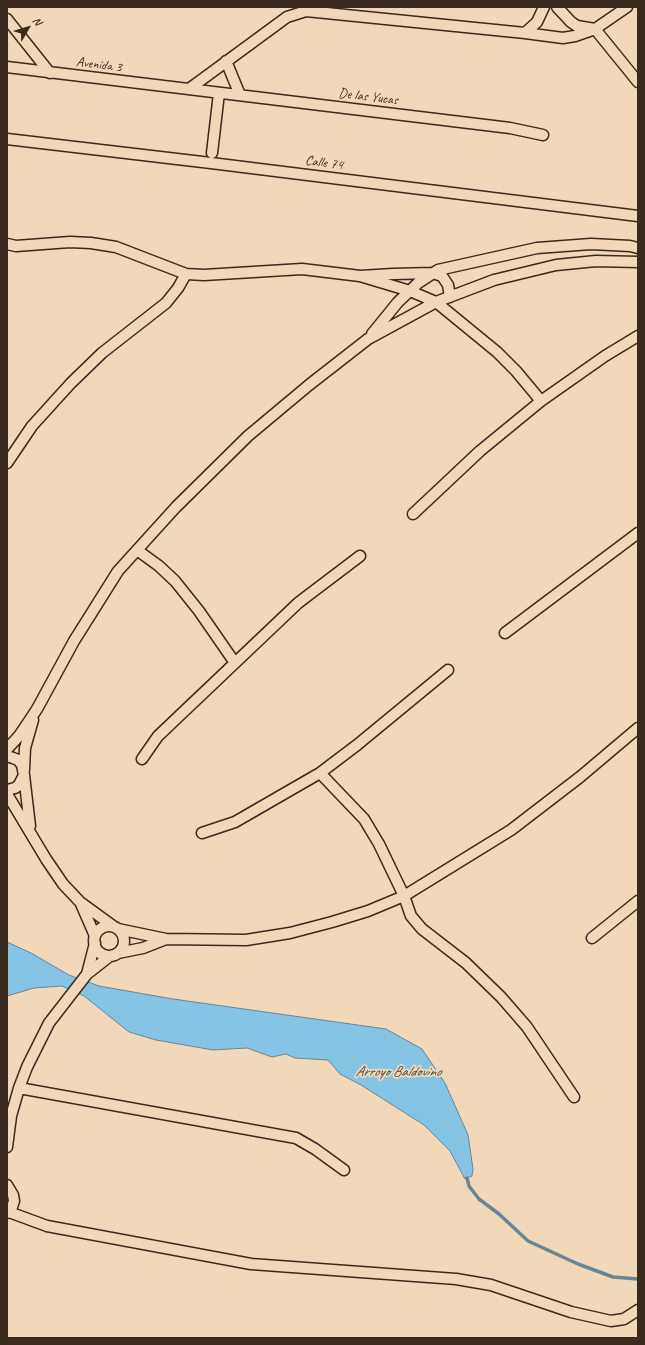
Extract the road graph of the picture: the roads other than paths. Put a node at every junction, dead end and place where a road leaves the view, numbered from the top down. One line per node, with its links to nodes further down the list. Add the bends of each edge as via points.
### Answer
1 (544, 7): 6 (street, via 537,22)
2 (557, 7): 5 (street, via 577,26)
3 (627, 7): 5 (street)
4 (7, 19): 9 (street)
5 (595, 29): 6 (street, via 563,38); 10 (street)
6 (525, 33): 7 (street, via 306,11 287,17)
7 (226, 61): 11 (street); 13 (street)
8 (7, 67): 9 (street, Avenida 3)
9 (50, 73): 11 (street, Avenida 3)
10 (638, 82)
11 (188, 89): 12 (street, De las Yucas)
12 (219, 93): 13 (street, De las Yucas); 16 (street)
13 (240, 95): 14 (street, De las Yucas, via 510,128)
14 (543, 135)
15 (7, 139): 17 (street, Calle 74)
16 (212, 153)
17 (638, 216)
18 (8, 245): 22 (street, via 70,242 116,247)
19 (638, 248): 21 (street, via 591,244 537,248)
20 (638, 262): 25 (street, via 596,261 556,265 494,280)
21 (433, 273): 23 (street); 24 (street); 25 (street, via 442,276 448,284)
22 (186, 274): 23 (street, via 204,276 302,270); 30 (street, via 166,303 102,353 71,383 32,426)
23 (360, 276): 24 (street)
24 (410, 291): 26 (street); 28 (street)
25 (450, 297): 26 (street)
26 (436, 302): 28 (street); 29 (street, via 497,352)
27 (638, 336): 29 (street, via 605,356)
28 (368, 339): 33 (street, via 248,436 176,507)
29 (541, 402): 31 (street, via 480,451)
30 (7, 463)
31 (413, 514)
32 (638, 533): 35 (street)
33 (137, 550): 36 (street, via 176,581); 38 (street, via 118,571 74,641)
34 (360, 556): 36 (street, via 298,603)
35 (505, 634)
36 (235, 663): 42 (street, via 158,736)
37 (448, 670): 44 (street)
38 (37, 709): 40 (street); 43 (street, via 26,748)
39 (638, 728): 49 (street, via 511,830)
40 (7, 749)
41 (7, 756): 43 (street, via 18,760)
42 (142, 759)
43 (24, 772): 45 (street, via 19,785); 47 (street)
44 (320, 772): 48 (street, via 234,822); 49 (street, via 364,819)
45 (7, 790)
46 (7, 794): 47 (street)
47 (30, 830): 51 (street, via 63,884)
48 (202, 833)
49 (404, 896): 55 (street, via 368,911 290,933 246,940); 59 (street, via 411,916 422,929 466,963 527,1027)
50 (638, 901): 53 (street)
51 (80, 902): 52 (street); 54 (street)
52 (115, 927): 54 (street, via 104,927 99,930); 55 (street); 56 (street, via 124,938 124,943)
53 (592, 938)
54 (95, 939): 56 (street, via 98,951 106,955); 57 (street)
55 (166, 939): 56 (street, via 143,948)
56 (114, 954): 57 (street)
57 (87, 974): 58 (street, via 49,1023)
58 (19, 1088): 60 (street, via 11,1116); 61 (street, via 296,1138)
59 (574, 1097)
60 (7, 1147)
61 (344, 1170)
62 (7, 1186): 63 (street, via 14,1201)
63 (8, 1213): 64 (street, via 47,1226 252,1264 448,1278 491,1285 571,1312 611,1321 624,1319)
64 (638, 1310)

